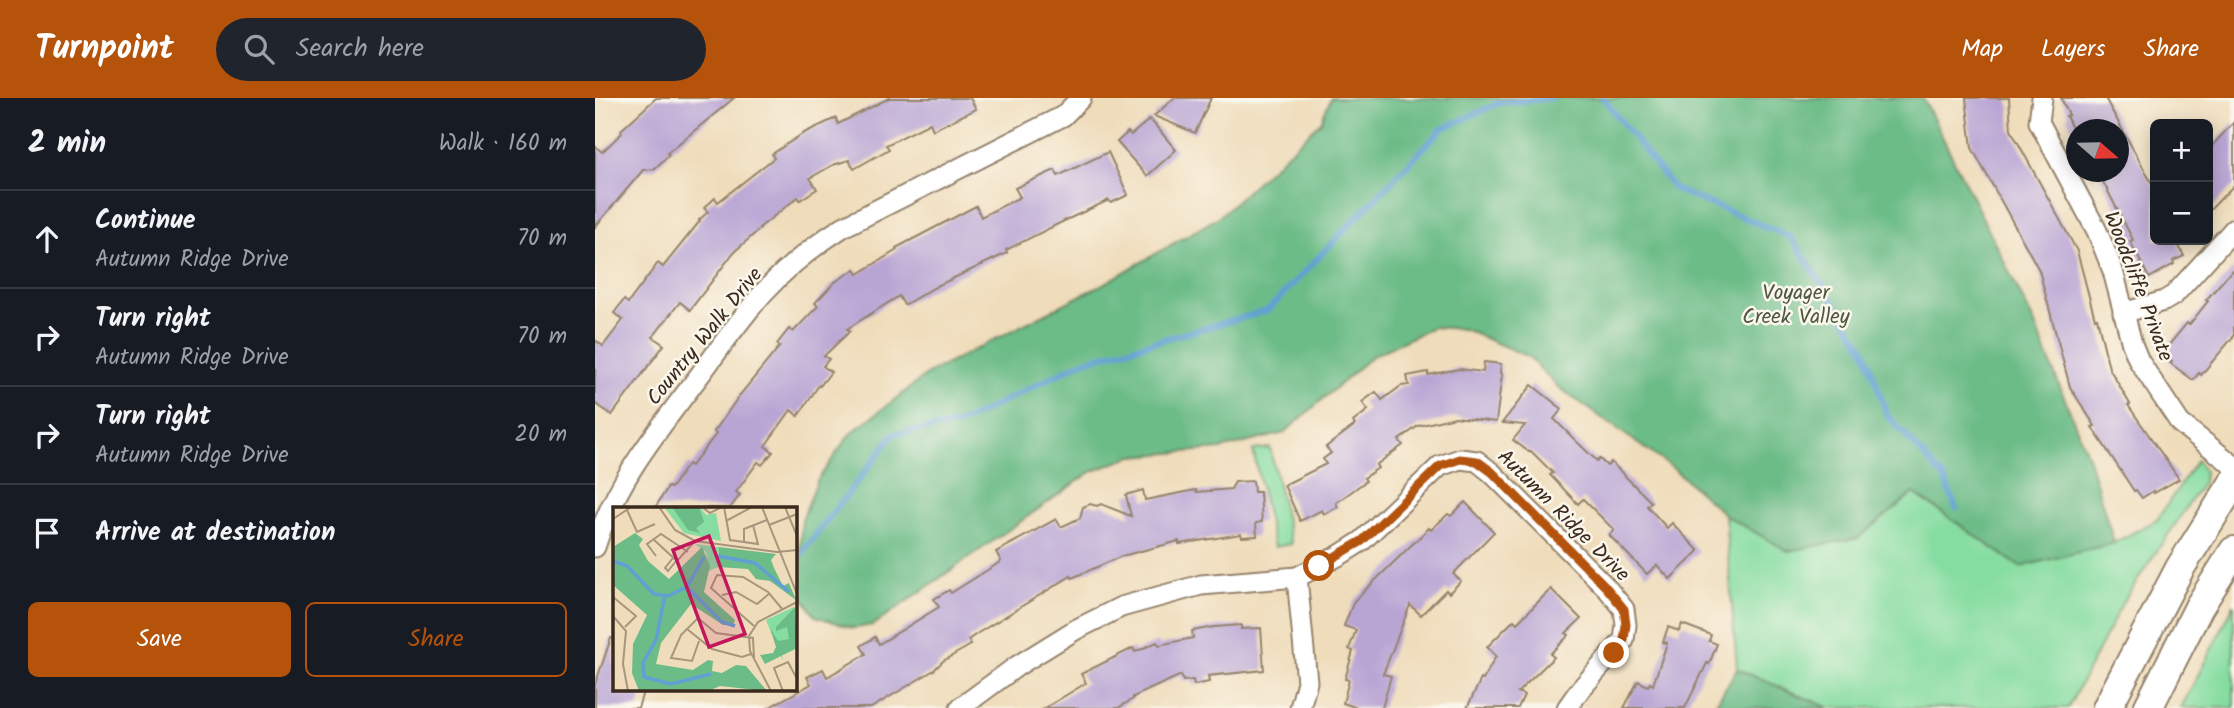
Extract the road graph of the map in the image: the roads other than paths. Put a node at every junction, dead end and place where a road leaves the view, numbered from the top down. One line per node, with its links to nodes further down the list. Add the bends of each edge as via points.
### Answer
1 (1081, 98): 7 (street, Country Walk Drive, via 1063,116 843,228 817,244 765,290 626,476)
2 (2042, 98): 4 (street, Woodcliffe Private, via 2039,122 2098,230)
3 (2234, 229): 4 (street, via 2175,295)
4 (2123, 313): 5 (street, Woodcliffe Private, via 2139,361 2170,410)
5 (2234, 466)
6 (2234, 482): 13 (main road, via 2179,568)
7 (595, 547)
8 (2234, 551): 14 (main road, via 2199,607)
9 (1297, 577): 10 (street, Autumn Ridge Drive, via 1201,585 1121,607 1075,629); 11 (street, via 1307,682); 12 (street, Autumn Ridge Drive, via 1362,541 1440,466 1460,459 1477,461 1624,609 1624,640)
10 (960, 708)
11 (1300, 708)
12 (1567, 708)
13 (2107, 708)
14 (2148, 708)

